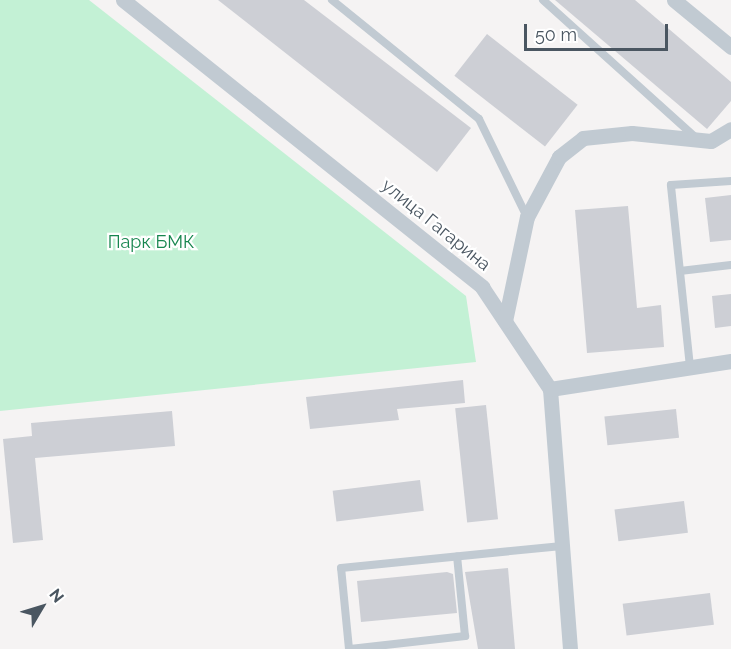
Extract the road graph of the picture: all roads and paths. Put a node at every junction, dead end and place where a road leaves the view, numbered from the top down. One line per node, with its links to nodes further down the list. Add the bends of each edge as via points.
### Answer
1 (123, 0): 12 (street, улица Гагарина, via 482,287)
2 (332, 0): 9 (lane, via 479,119)
3 (543, 0): 7 (lane)
4 (674, 0): 5 (street)
5 (731, 47)
6 (731, 129): 7 (street, via 711,141)
7 (699, 140): 9 (street, via 632,133 583,138 559,157)
8 (731, 181): 11 (lane, via 671,185)
9 (527, 217): 12 (street)
10 (731, 265): 11 (lane)
11 (680, 271): 14 (lane)
12 (505, 321): 15 (street, улица Гагарина)
13 (731, 361): 14 (street)
14 (690, 367): 15 (street)
15 (550, 389): 16 (street, улица Гагарина)
16 (562, 546): 17 (lane); 19 (street, улица Гагарина)
17 (457, 556): 18 (lane, via 465,636); 18 (lane, via 340,568)
18 (350, 649)
19 (570, 649)

